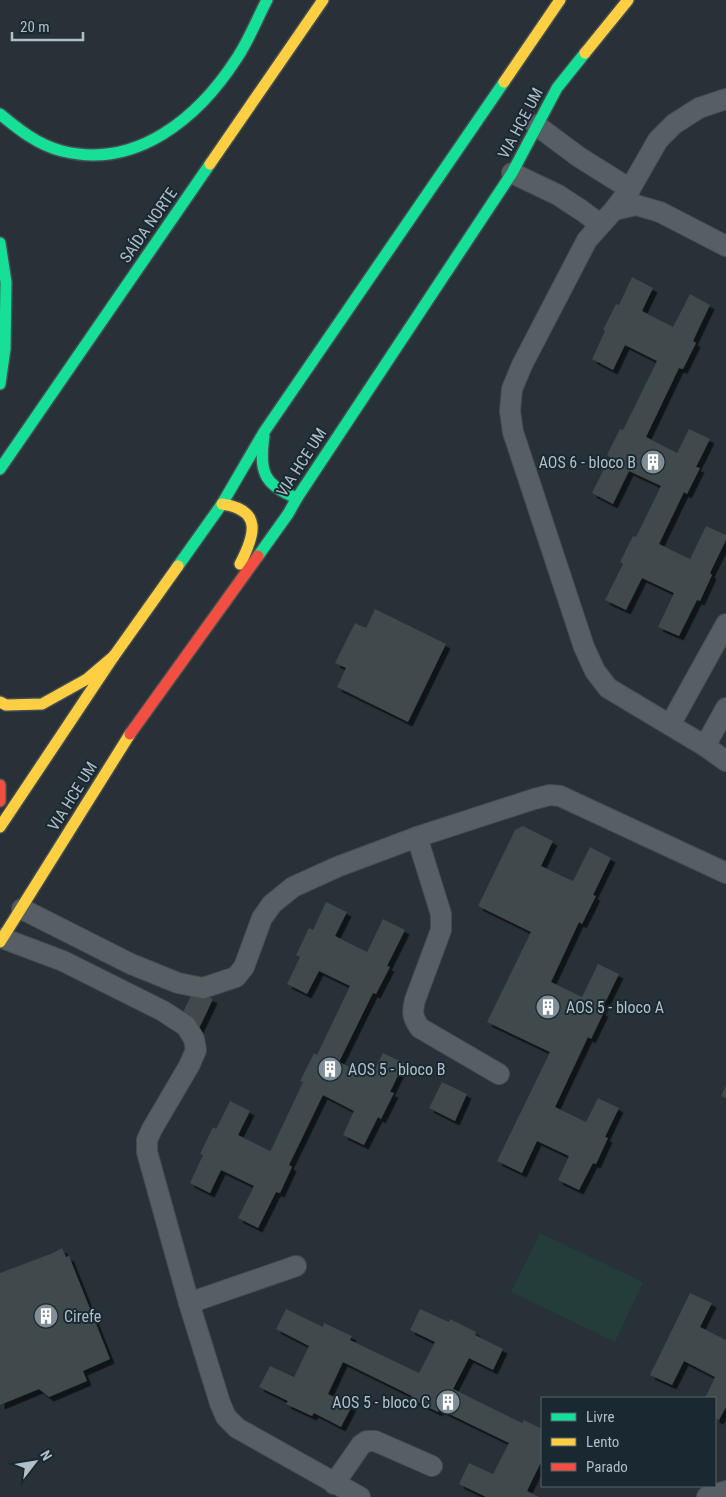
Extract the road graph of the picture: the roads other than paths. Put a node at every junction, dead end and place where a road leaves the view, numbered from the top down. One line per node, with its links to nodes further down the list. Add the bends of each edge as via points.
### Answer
1 (267, 0): 8 (main road, via 234,64 200,105 157,139 134,149 85,156 61,152 17,129)
2 (323, 0): 17 (main road, SAÍDA NORTE)
3 (560, 0): 16 (main road)
4 (622, 0): 6 (main road)
5 (628, 0): 6 (main road, VIA HCE UM)
6 (616, 17): 9 (main road, VIA HCE UM, via 557,88)
7 (726, 99): 11 (street, via 699,108 674,124 658,140)
8 (0, 114)
9 (536, 125): 10 (main road, VIA HCE UM); 11 (street)
10 (512, 173): 12 (street, via 581,210); 18 (main road, VIA HCE UM)
11 (630, 189): 12 (street)
12 (607, 217): 14 (street, via 636,205 660,212); 25 (street, via 587,240 522,365 512,389 510,410 513,432 594,671 608,688)
13 (0, 243): 15 (main road, via 6,292 5,349)
14 (726, 246)
15 (0, 384)
16 (264, 432): 18 (main road, via 260,456 264,474 280,492); 19 (main road)
17 (0, 468)
18 (297, 498): 21 (main road, VIA HCE UM)
19 (222, 504): 21 (main road, via 233,504 245,510 252,520 253,533 249,548); 22 (main road)
20 (726, 624): 25 (street)
21 (194, 643): 33 (main road, VIA HCE UM, via 138,721)
22 (114, 656): 23 (main road, via 87,679 42,704); 30 (main road)
23 (0, 702)
24 (726, 708): 26 (street)
25 (670, 725): 26 (street)
26 (705, 746): 27 (street)
27 (726, 761)
28 (0, 784): 29 (main road)
29 (0, 801)
30 (0, 828)
31 (417, 837): 32 (street, via 534,799 560,796); 35 (street, via 337,867 280,896 262,918 244,967 236,977 203,988); 37 (street, via 441,914 441,930 412,1009 413,1018 420,1028)
32 (726, 873)
33 (22, 909): 34 (main road, VIA HCE UM); 35 (street)
34 (1, 940): 36 (street, via 63,961)
35 (178, 984): 36 (street)
36 (163, 1011): 39 (street, via 186,1026 194,1038 196,1050 146,1140)
37 (499, 1074)
38 (296, 1266): 39 (street)
39 (189, 1303): 41 (street, via 226,1417 237,1428)
40 (432, 1466): 41 (street, via 375,1441 367,1441)
41 (334, 1484): 43 (street)
42 (726, 1491): 44 (street)
43 (360, 1497)
44 (707, 1497)

